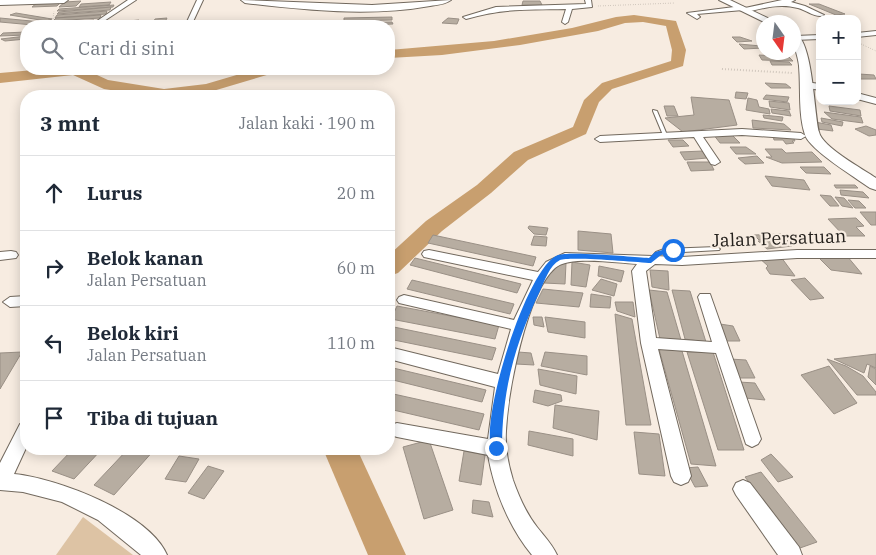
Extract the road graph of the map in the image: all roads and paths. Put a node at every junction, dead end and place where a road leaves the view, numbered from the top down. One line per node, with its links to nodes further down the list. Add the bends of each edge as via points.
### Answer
1 (64, 0): 9 (main road)
2 (133, 0): 25 (street)
3 (200, 0): 26 (street)
4 (245, 0): 10 (main road)
5 (447, 0): 11 (main road, via 364,7)
6 (723, 0): 17 (main road)
7 (730, 0): 17 (main road)
8 (792, 0): 12 (street)
9 (0, 2)
10 (273, 2): 11 (main road)
11 (298, 2)
12 (781, 2): 17 (street); 21 (street)
13 (546, 3): 16 (street); 22 (street, via 481,10)
14 (590, 3): 15 (path); 16 (street)
15 (675, 3)
16 (570, 7): 27 (street)
17 (746, 9): 19 (main road); 20 (main road); 23 (street, via 690,12)
18 (54, 11): 24 (path)
19 (758, 15)
20 (760, 15)
21 (821, 15)
22 (466, 17)
23 (697, 17)
24 (53, 20)
25 (101, 20)
26 (191, 20)
27 (566, 22)
28 (876, 33): 29 (street)
29 (861, 35)
30 (801, 37): 31 (street)
31 (816, 37)
32 (861, 45): 33 (path)
33 (876, 51)
34 (797, 65): 35 (path); 36 (main road); 43 (main road, via 796,113)
35 (722, 69)
36 (805, 85): 37 (street); 46 (main road, via 812,136 828,152)
37 (816, 86)
38 (861, 97): 39 (street)
39 (876, 101)
40 (656, 111): 41 (lane)
41 (665, 134): 42 (street); 44 (street)
42 (696, 134): 43 (street, via 742,132); 45 (street)
43 (801, 136): 47 (main road, via 816,152)
44 (600, 139)
45 (714, 162)
46 (876, 185)
47 (876, 193)
48 (717, 249): 51 (lane, via 664,251)
49 (428, 254): 52 (street)
50 (876, 254): 51 (street, Jalan Persatuan)
51 (651, 261): 52 (street, Jalan Persatuan, via 559,257); 58 (street, via 639,271)
52 (541, 277): 57 (street, Jalan Persatuan)
53 (705, 297): 59 (street)
54 (404, 300): 57 (street)
55 (20, 301): 56 (street)
56 (10, 302)
57 (519, 326): 61 (street, Jalan Persatuan)
58 (649, 343): 59 (street); 66 (street)
59 (721, 348): 63 (street)
60 (395, 355): 61 (street)
61 (502, 382): 65 (street, Jalan Persatuan)
62 (397, 430): 65 (street)
63 (752, 439)
64 (20, 441): 67 (street)
65 (496, 448): 70 (street, Jalan Persatuan, via 501,477 515,509 532,541)
66 (681, 476)
67 (1, 481): 69 (street, via 26,482 55,489 96,507 138,535)
68 (743, 489): 71 (street)
69 (156, 555)
70 (546, 555)
71 (791, 555)

